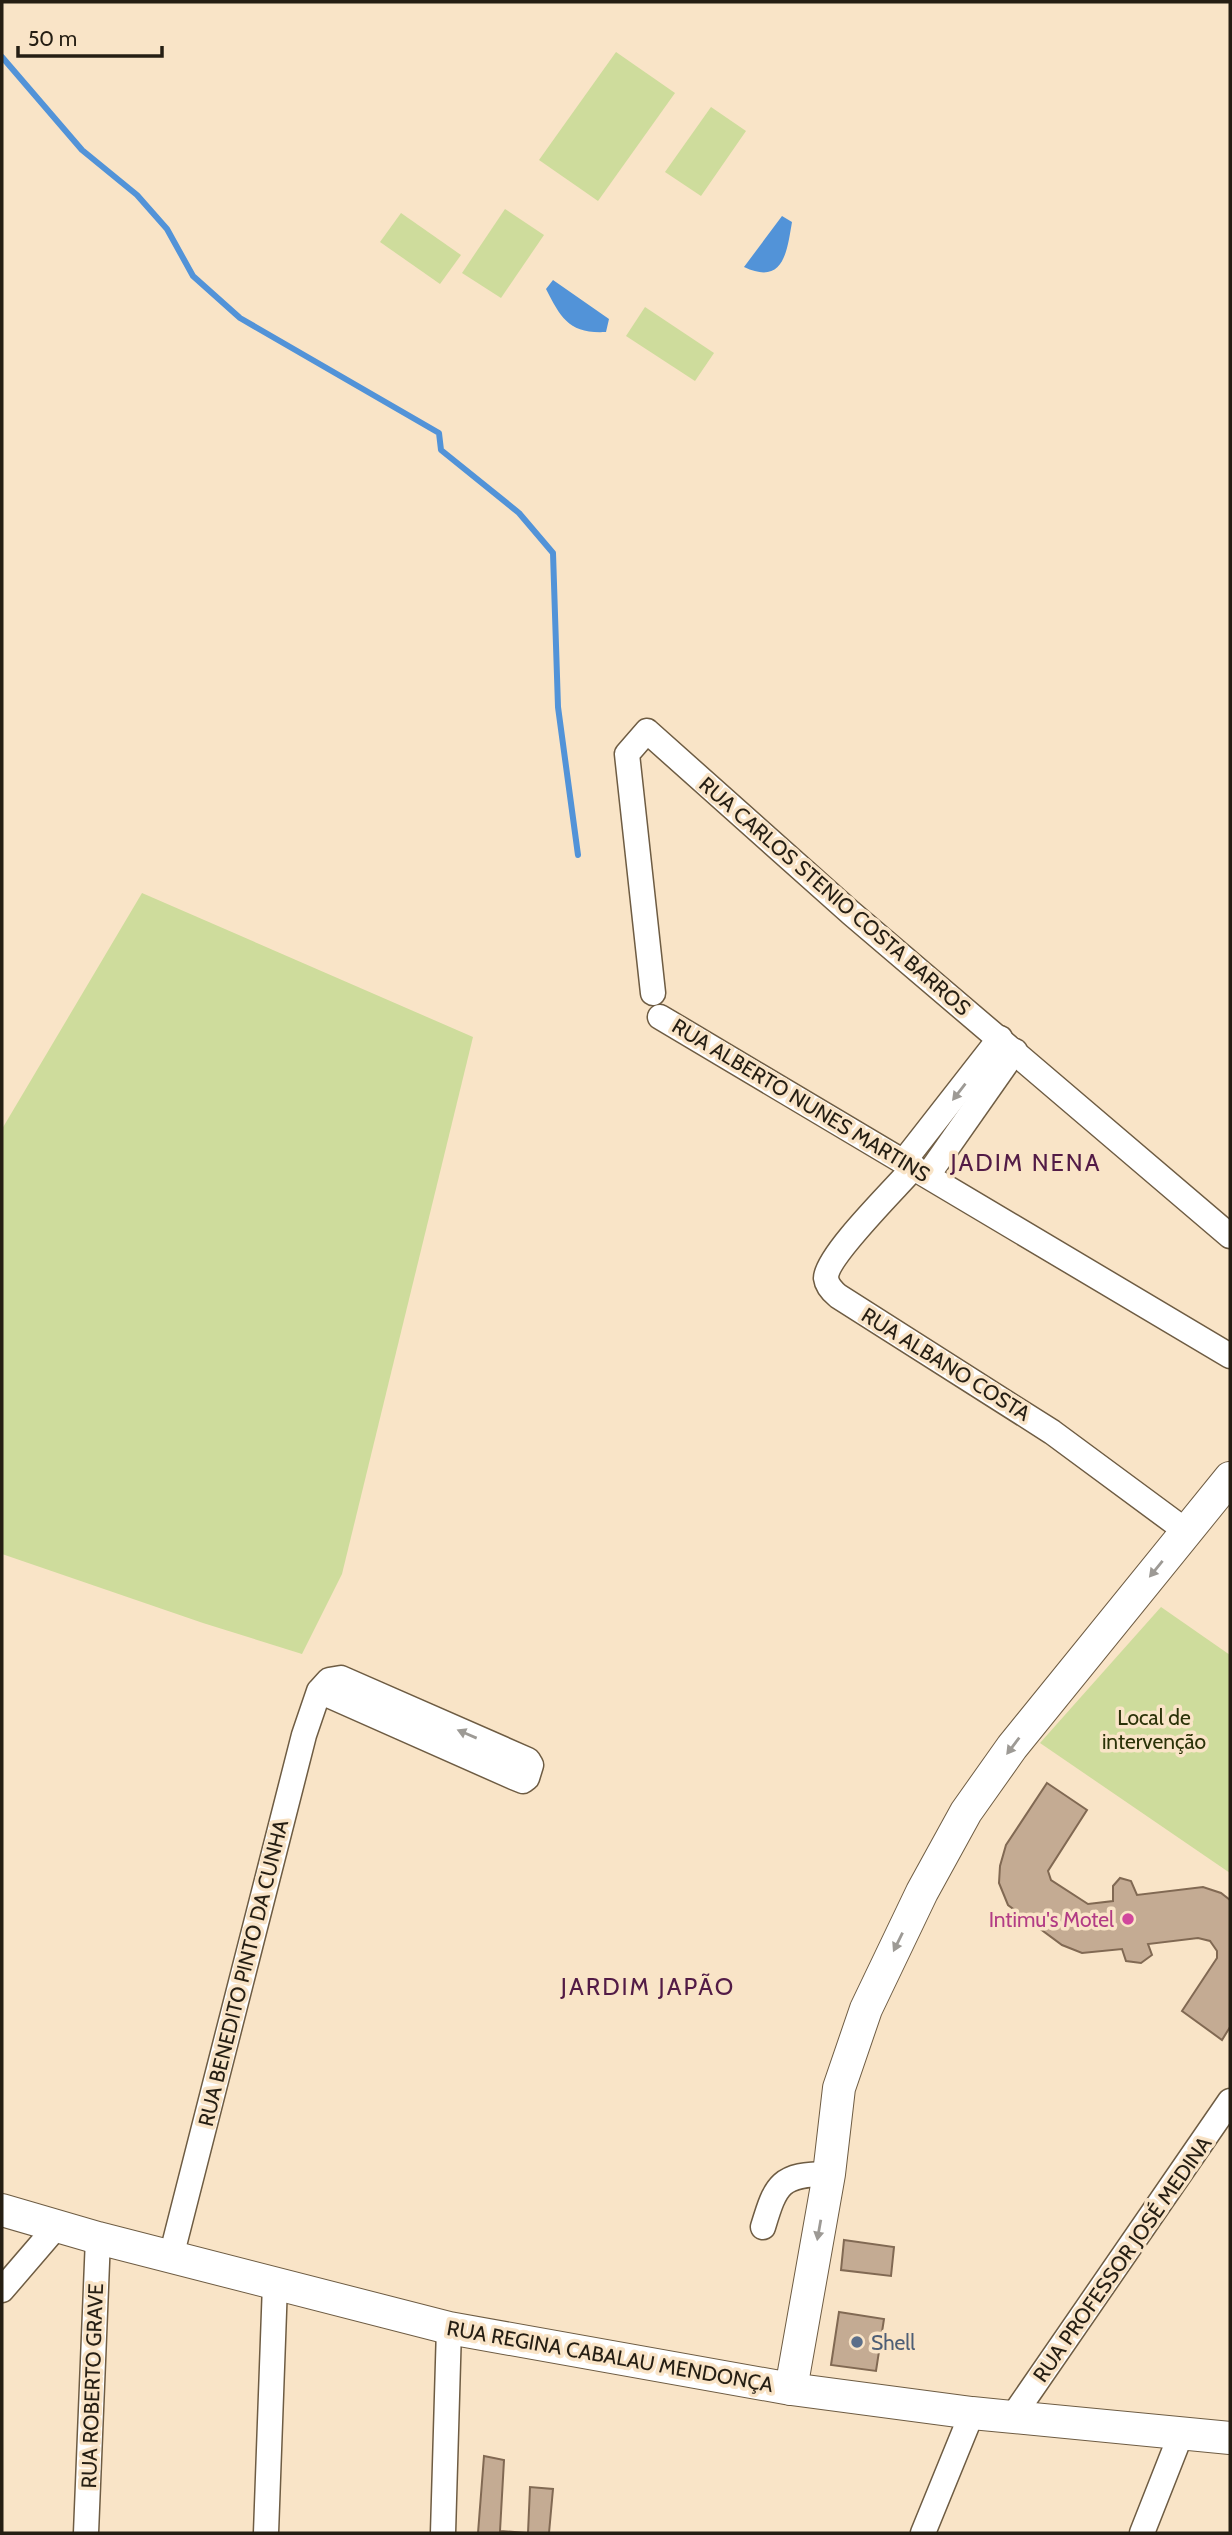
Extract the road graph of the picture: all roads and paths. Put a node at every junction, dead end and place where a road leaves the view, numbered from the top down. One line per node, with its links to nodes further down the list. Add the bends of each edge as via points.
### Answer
1 (653, 993): 3 (street, RUA CARLOS STENIO COSTA BARROS, via 627,754 647,731)
2 (660, 1017): 4 (street, RUA ALBERTO NUNES MARTINS)
3 (1007, 1045): 4 (street, RUA ALBANO COSTA); 5 (street, RUA CARLOS STENIO COSTA BARROS)
4 (915, 1168): 6 (street, RUA ALBERTO NUNES MARTINS); 8 (street, RUA ALBANO COSTA, via 834,1256 826,1278 828,1287 1052,1432)
5 (1230, 1236)
6 (1230, 1356)
7 (1230, 1478): 8 (main road)
8 (1186, 1531): 11 (main road, one-way to 11, via 1012,1747 966,1812 866,2010 839,2088)
9 (417, 1723): 16 (street, RUA BENEDITO PINTO DA CUNHA, via 341,1678 329,1680 319,1691)
10 (1230, 2101): 22 (street, RUA PROFESSOR JOSÉ MEDINA)
11 (829, 2174): 14 (street, via 789,2179 774,2191); 20 (main road, one-way to 20)
12 (2, 2210): 13 (main road, RUA REGINA CABALAU MENDONÇA)
13 (57, 2226): 15 (main road, RUA REGINA CABALAU MENDONÇA); 18 (street)
14 (763, 2227)
15 (98, 2238): 16 (main road, RUA REGINA CABALAU MENDONÇA); 25 (street, RUA ROBERTO GRAVE)
16 (171, 2257): 17 (main road, RUA REGINA CABALAU MENDONÇA)
17 (275, 2284): 19 (main road, RUA REGINA CABALAU MENDONÇA); 26 (street)
18 (2, 2290)
19 (449, 2328): 20 (main road, RUA REGINA CABALAU MENDONÇA); 27 (street)
20 (791, 2389): 21 (main road, RUA REGINA CABALAU MENDONÇA)
21 (972, 2413): 22 (main road, RUA REGINA CABALAU MENDONÇA); 28 (street)
22 (1013, 2416): 23 (main road, RUA REGINA CABALAU MENDONÇA)
23 (1181, 2434): 24 (main road, RUA REGINA CABALAU MENDONÇA); 29 (street)
24 (1230, 2438)
25 (86, 2533)
26 (266, 2533)
27 (443, 2533)
28 (923, 2533)
29 (1142, 2533)

